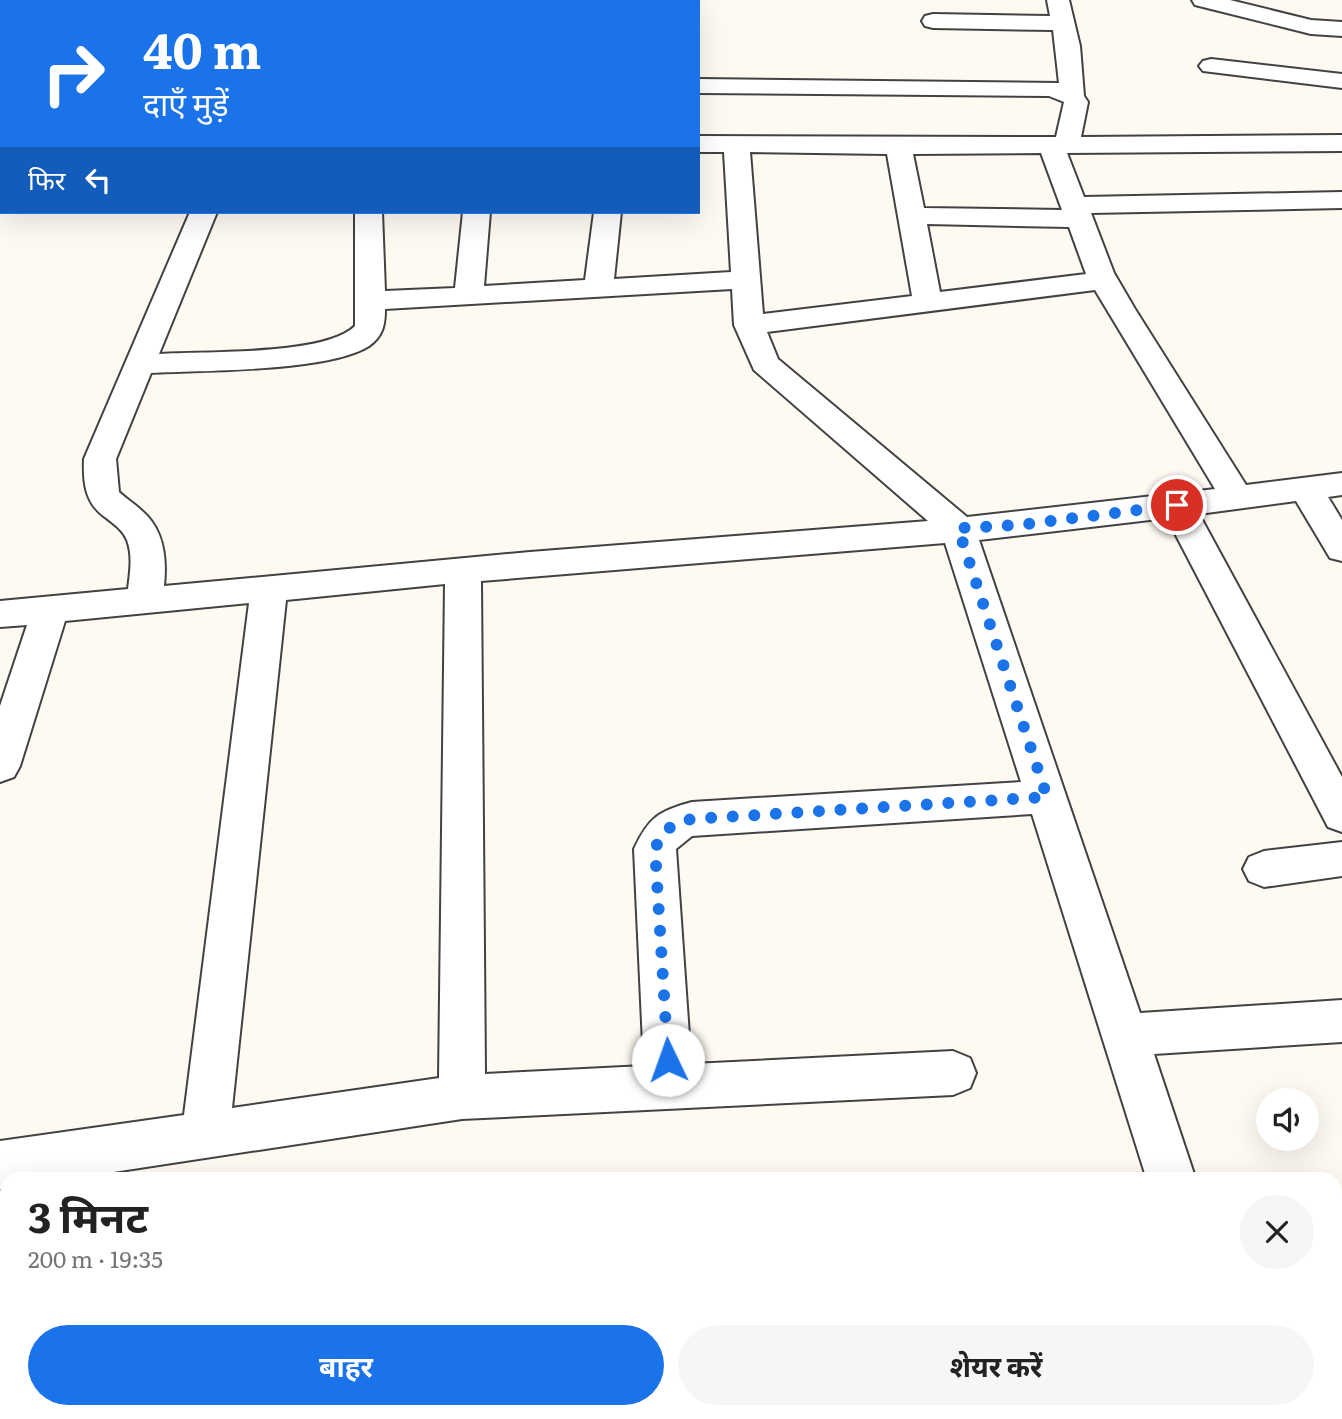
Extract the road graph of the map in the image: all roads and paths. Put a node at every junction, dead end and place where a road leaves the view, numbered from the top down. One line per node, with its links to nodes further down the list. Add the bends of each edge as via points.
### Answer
1 (1203, 0): 4 (street, via 1311,27)
2 (1061, 11): 3 (street); 8 (street)
3 (933, 21)
4 (1342, 29)
5 (1211, 65): 6 (street)
6 (1342, 81)
7 (700, 86): 8 (street, via 1052,89)
8 (1072, 96): 12 (street, via 1076,102)
9 (1342, 143): 12 (street)
10 (700, 144): 11 (street)
11 (736, 144): 13 (street); 21 (street)
12 (1059, 145): 13 (street); 15 (street)
13 (900, 146): 20 (street)
14 (1342, 200): 15 (street)
15 (1077, 212): 20 (street); 22 (street)
16 (202, 214): 28 (street)
17 (368, 214): 25 (street)
18 (476, 214): 24 (street)
19 (607, 214): 23 (street)
20 (912, 216): 26 (street)
21 (746, 280): 23 (street); 27 (street)
22 (1104, 280): 26 (street); 31 (street)
23 (600, 288): 24 (street)
24 (469, 296): 25 (street)
25 (371, 301): 28 (street, via 370,328 339,348 306,355)
26 (928, 303): 27 (street)
27 (749, 325): 33 (street, via 765,363)
28 (139, 364): 37 (street, via 100,459 98,481 103,498 135,524 144,540 148,557)
29 (1342, 484): 30 (street)
30 (1306, 489): 31 (street); 34 (street)
31 (1237, 498): 32 (street)
32 (1177, 505): 33 (street); 42 (street)
33 (958, 528): 35 (street); 41 (street)
34 (1342, 549)
35 (463, 570): 36 (street); 49 (street)
36 (269, 589): 37 (street); 50 (street)
37 (144, 601): 38 (street)
38 (50, 610): 39 (street); 40 (street)
39 (0, 614)
40 (0, 766)
41 (1047, 797): 46 (street); 48 (street, via 692,819 673,824 661,834 655,849)
42 (1342, 815)
43 (1342, 859): 44 (street)
44 (1264, 869)
45 (1342, 1021): 46 (street)
46 (1125, 1035): 52 (street)
47 (953, 1073): 48 (street)
48 (669, 1087): 49 (street)
49 (462, 1097): 50 (street)
50 (205, 1135): 51 (street)
51 (0, 1165)
52 (1169, 1172)

